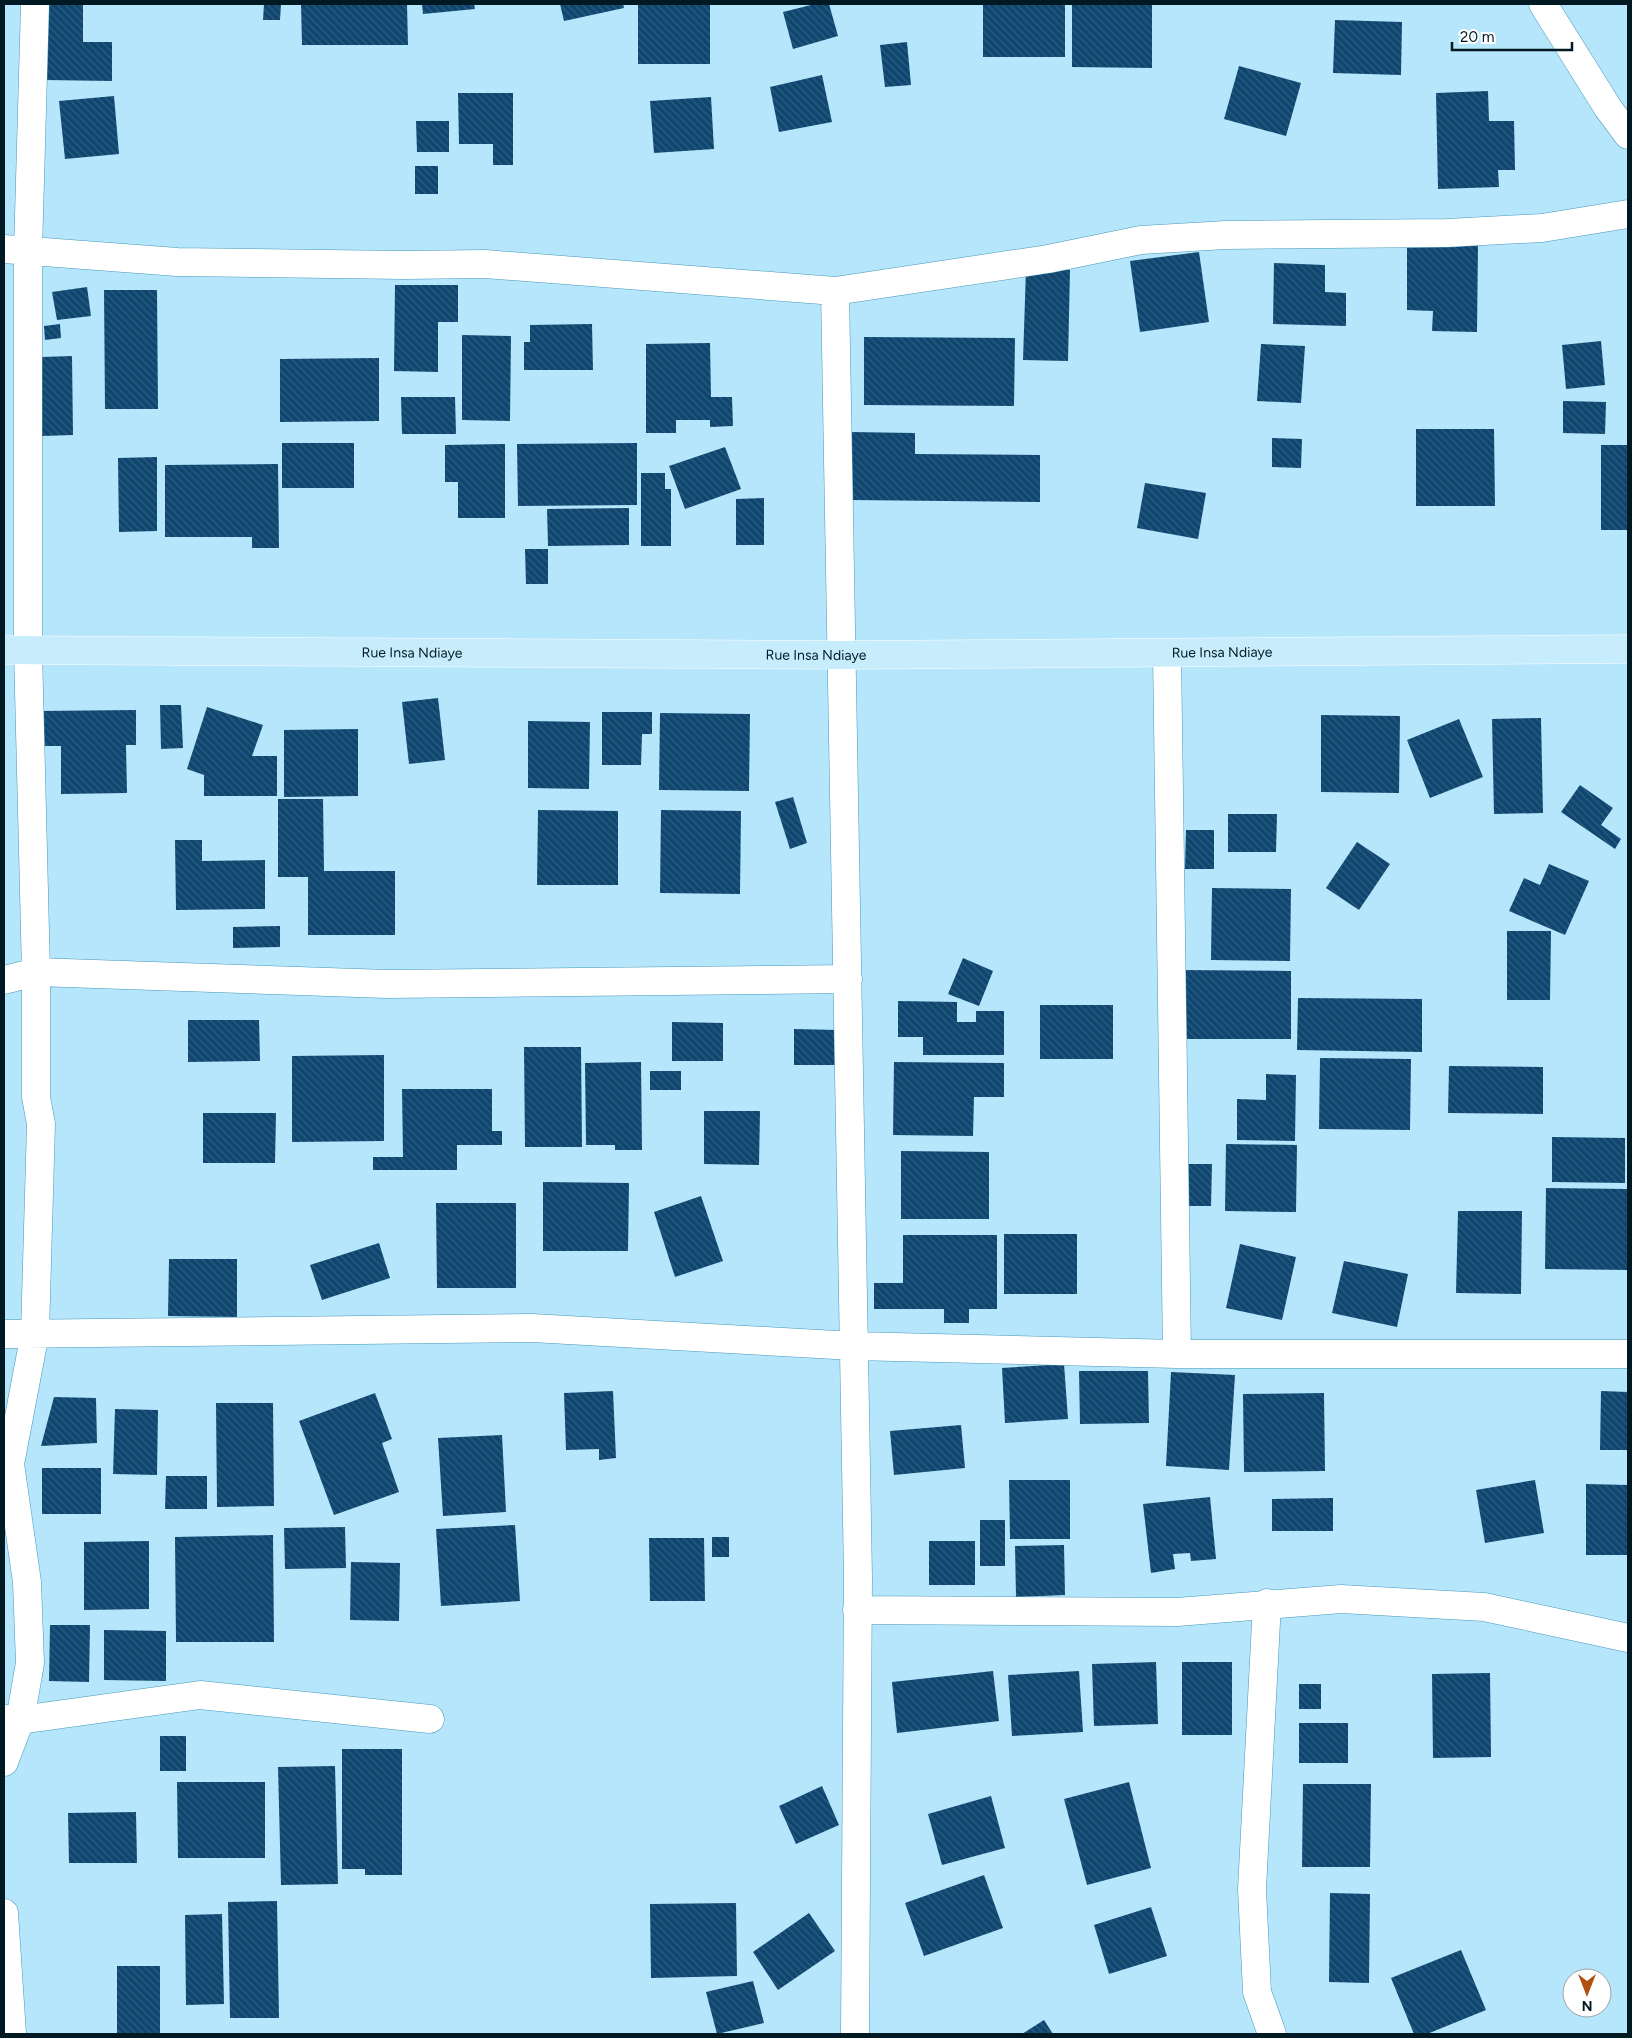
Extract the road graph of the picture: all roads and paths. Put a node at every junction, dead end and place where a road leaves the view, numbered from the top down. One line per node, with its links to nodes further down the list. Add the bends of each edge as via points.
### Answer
1 (35, 4): 5 (street)
2 (1543, 4): 3 (street)
3 (1628, 135)
4 (1628, 214): 6 (street, via 1542,228 1141,240 1048,259)
5 (16, 250): 6 (street, via 177,262 485,264); 8 (street)
6 (836, 291): 10 (street)
7 (1628, 649): 9 (main road, Rue Insa Ndiaye)
8 (16, 650): 10 (main road, Rue Insa Ndiaye); 11 (street)
9 (1167, 653): 10 (main road, Rue Insa Ndiaye); 17 (street)
10 (842, 655): 12 (street)
11 (36, 972): 12 (street, via 387,984); 13 (street); 14 (street, via 36,1097 41,1124)
12 (848, 979): 16 (street)
13 (4, 980)
14 (35, 1333): 15 (street); 16 (street, via 532,1328); 23 (street, via 10,1464 27,1582 30,1663)
15 (4, 1334)
16 (854, 1346): 17 (street); 20 (street)
17 (1177, 1354): 18 (street)
18 (1628, 1354)
19 (1267, 1603): 20 (street, via 1177,1612); 21 (street, via 1341,1598 1484,1606); 28 (street, via 1252,1889 1258,1992)
20 (857, 1610): 27 (street)
21 (1628, 1638)
22 (430, 1719): 23 (street, via 200,1696)
23 (12, 1720): 24 (street)
24 (4, 1762)
25 (4, 1913): 26 (street)
26 (12, 2034)
27 (855, 2034)
28 (1272, 2034)

